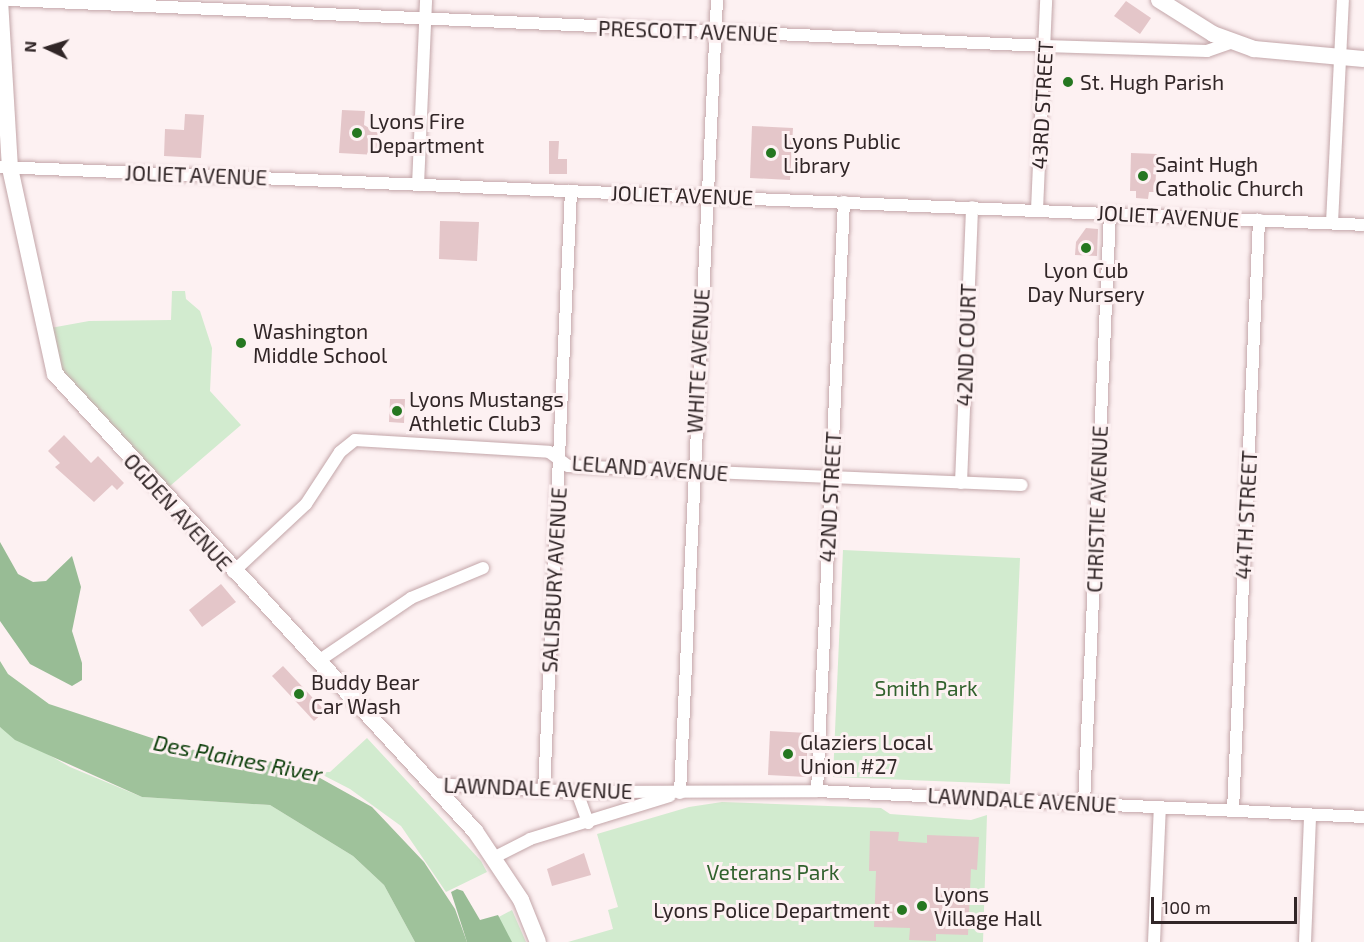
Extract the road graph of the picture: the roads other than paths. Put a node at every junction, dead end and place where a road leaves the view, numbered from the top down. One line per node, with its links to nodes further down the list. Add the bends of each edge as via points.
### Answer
1 (0, 0): 14 (main road, OGDEN AVENUE)
2 (9, 0): 8 (street, PRESCOTT AVENUE)
3 (426, 0): 8 (street)
4 (717, 0): 9 (street, WHITE AVENUE)
5 (1046, 0): 11 (street, 43RD STREET)
6 (1159, 0): 10 (main road)
7 (1343, 0): 12 (street)
8 (425, 19): 9 (street, PRESCOTT AVENUE); 15 (street)
9 (716, 32): 11 (street, PRESCOTT AVENUE); 17 (street, WHITE AVENUE)
10 (1233, 42): 11 (street, PRESCOTT AVENUE, via 1207,51); 12 (main road, via 1278,54)
11 (1044, 46): 20 (street, 43RD STREET)
12 (1341, 58): 13 (main road); 23 (street)
13 (1364, 59)
14 (5, 167): 15 (street, JOLIET AVENUE); 31 (main road, OGDEN AVENUE, via 55,374)
15 (418, 185): 16 (street, JOLIET AVENUE)
16 (571, 190): 17 (street, JOLIET AVENUE); 25 (street, SALISBURY AVENUE)
17 (706, 196): 18 (street, JOLIET AVENUE); 26 (street, WHITE AVENUE)
18 (844, 202): 19 (street, JOLIET AVENUE); 27 (street, 42ND STREET)
19 (972, 207): 20 (street, JOLIET AVENUE); 28 (street, 42ND COURT)
20 (1037, 210): 21 (street, JOLIET AVENUE)
21 (1110, 214): 22 (street, JOLIET AVENUE); 38 (street, CHRISTIE AVENUE)
22 (1258, 220): 23 (street, JOLIET AVENUE); 40 (street, 44TH STREET)
23 (1332, 223): 24 (street, JOLIET AVENUE)
24 (1364, 225)
25 (559, 460): 26 (street, LELAND AVENUE, via 568,466); 31 (street, LELAND AVENUE, via 549,452 351,442 306,504); 34 (street, SALISBURY AVENUE)
26 (693, 472): 27 (street, LELAND AVENUE); 37 (street, WHITE AVENUE)
27 (831, 478): 28 (street, LELAND AVENUE); 35 (street, 42ND STREET)
28 (961, 483): 29 (street, LELAND AVENUE)
29 (1023, 485)
30 (483, 568): 32 (street, via 411,598)
31 (233, 572): 32 (main road, OGDEN AVENUE)
32 (317, 662): 33 (main road, OGDEN AVENUE)
33 (433, 784): 34 (street, LAWNDALE AVENUE); 44 (main road, OGDEN AVENUE)
34 (544, 790): 36 (street, LAWNDALE AVENUE)
35 (817, 791): 37 (street, LAWNDALE AVENUE); 38 (street, LAWNDALE AVENUE)
36 (577, 792): 37 (street, LAWNDALE AVENUE); 43 (street)
37 (680, 793): 43 (street, LAWNDALE AVENUE)
38 (1084, 804): 39 (street, LAWNDALE AVENUE)
39 (1160, 807): 40 (street, LAWNDALE AVENUE); 46 (street)
40 (1233, 811): 41 (street, LAWNDALE AVENUE)
41 (1310, 815): 42 (street, LAWNDALE AVENUE); 47 (street)
42 (1364, 817)
43 (588, 823): 44 (street, LAWNDALE AVENUE)
44 (502, 853): 45 (main road, OGDEN AVENUE)
45 (538, 942)
46 (1154, 942)
47 (1305, 942)

